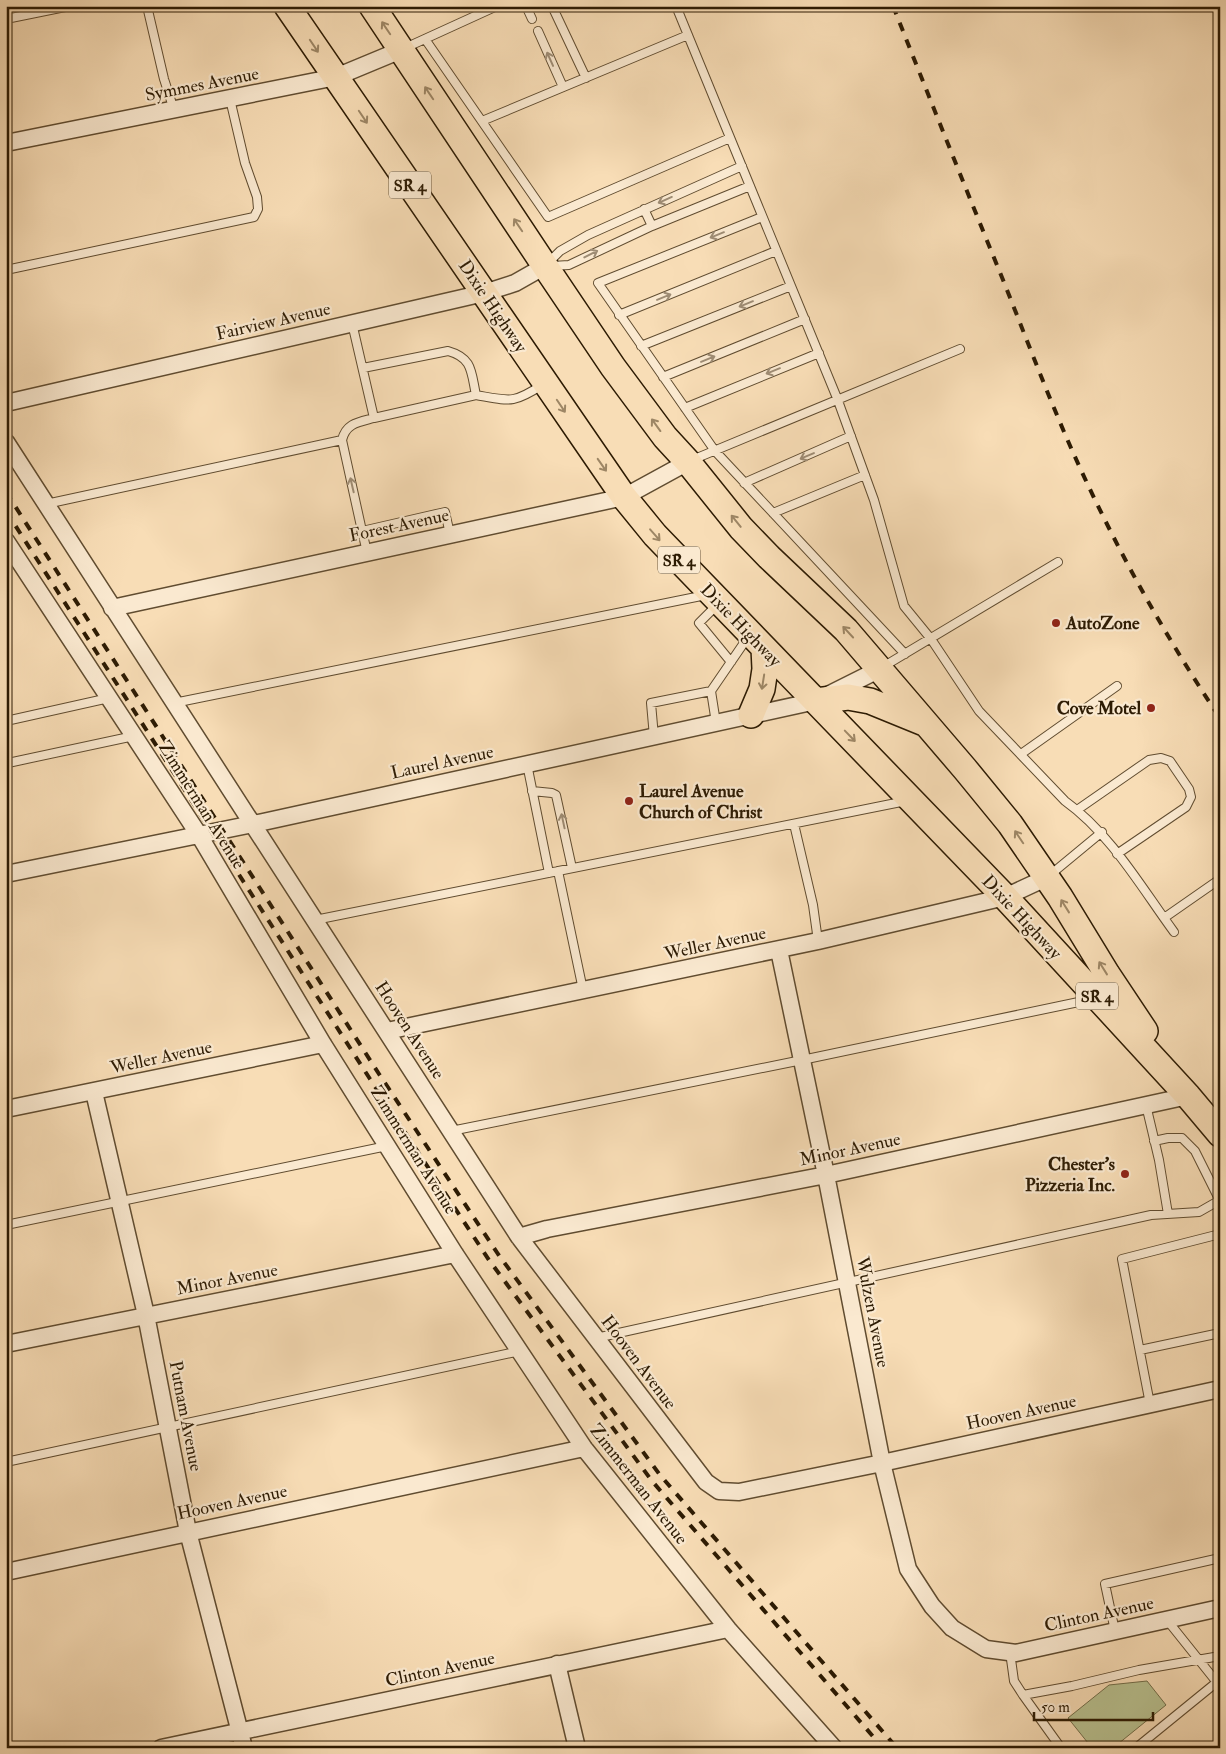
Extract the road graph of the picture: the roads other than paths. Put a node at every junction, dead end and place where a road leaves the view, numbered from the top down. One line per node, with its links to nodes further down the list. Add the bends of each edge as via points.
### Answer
1 (70, 6): 9 (lane)
2 (147, 6): 19 (lane)
3 (287, 6): 15 (main road, Dixie Highway / SR 4, one-way to 15)
4 (372, 6): 14 (main road, Dixie Highway / SR 4, one-way to 4)
5 (497, 6): 13 (lane)
6 (526, 6): 10 (lane)
7 (552, 6): 16 (lane)
8 (676, 6): 12 (lane)
9 (6, 19)
10 (532, 19)
11 (538, 31): 17 (lane, one-way to 11)
12 (688, 35): 16 (lane); 21 (lane)
13 (424, 39): 14 (lane); 20 (lane)
14 (401, 50): 15 (street, Symmes Avenue); 29 (main road, Dixie Highway / SR 4, one-way to 14)
15 (336, 77): 18 (street, Symmes Avenue); 32 (main road, Dixie Highway / SR 4, one-way to 32)
16 (586, 78): 17 (lane)
17 (563, 88): 20 (lane)
18 (230, 99): 19 (street, Symmes Avenue); 30 (lane, via 257,197 258,209 254,218)
19 (174, 110): 22 (street, Symmes Avenue)
20 (482, 121): 21 (lane, via 548,217)
21 (730, 138): 23 (lane)
22 (6, 143)
23 (742, 166): 24 (lane); 25 (lane, one-way to 25)
24 (750, 186): 26 (lane); 27 (lane)
25 (644, 209): 27 (lane); 29 (lane, via 588,235 560,252)
26 (762, 217): 28 (lane); 33 (lane, one-way to 33, via 598,283)
27 (652, 226): 29 (lane, one-way to 27, via 569,265)
28 (776, 251): 31 (lane); 33 (lane, one-way to 28)
29 (545, 266): 32 (street, Fairview Avenue); 51 (main road, Dixie Highway / SR 4, one-way to 29, via 642,406)
30 (6, 270)
31 (791, 286): 34 (lane); 36 (lane, one-way to 36)
32 (484, 293): 35 (street, Fairview Avenue); 41 (main road, Dixie Highway / SR 4)
33 (619, 315): 36 (lane)
34 (805, 319): 38 (lane); 40 (lane, one-way to 34)
35 (352, 323): 39 (lane); 44 (street, Fairview Avenue)
36 (641, 346): 40 (lane)
37 (960, 348): 43 (lane)
38 (818, 353): 43 (lane); 45 (lane, one-way to 45)
39 (364, 368): 42 (lane, via 448,351 464,358 470,366); 46 (lane)
40 (663, 377): 45 (lane)
41 (545, 383): 42 (lane, via 514,400); 54 (main road, Dixie Highway / SR 4, one-way to 54)
42 (476, 395): 46 (lane)
43 (837, 398): 47 (lane); 50 (lane)
44 (6, 402)
45 (684, 408): 50 (lane)
46 (374, 418): 48 (lane, via 349,426)
47 (851, 436): 52 (lane); 53 (lane, one-way to 53)
48 (342, 440): 55 (lane); 57 (lane, one-way to 48)
49 (6, 442): 55 (street, Zimmerman Avenue)
50 (715, 451): 51 (lane); 53 (lane)
51 (688, 462): 54 (street, Forest Avenue); 68 (main road, Dixie Highway / SR 4, one-way to 51, via 846,630 741,528)
52 (865, 475): 56 (lane); 64 (lane, via 904,606)
53 (744, 483): 56 (lane)
54 (624, 496): 58 (street, Forest Avenue); 62 (main road, Dixie Highway / SR 4, one-way to 62, via 655,535)
55 (46, 504): 63 (street, Zimmerman Avenue)
56 (773, 513): 66 (lane)
57 (362, 531): 58 (lane, via 445,512); 60 (lane)
58 (450, 534): 60 (street, Forest Avenue)
59 (6, 541): 71 (street, Zimmerman Avenue)
60 (366, 552): 63 (street, Forest Avenue)
61 (1058, 562): 64 (lane)
62 (715, 599): 65 (main road, Dixie Highway / SR 4); 67 (lane, via 699,623); 73 (lane)
63 (112, 608): 73 (street, Zimmerman Avenue)
64 (931, 639): 66 (lane); 80 (lane, via 978,711)
65 (757, 641): 67 (lane); 72 (main road, Dixie Highway / SR 4); 74 (main road, one-way to 74, via 765,669 762,689)
66 (905, 654): 68 (lane)
67 (731, 662): 70 (lane)
68 (880, 669): 72 (street, Laurel Avenue); 77 (main road, Dixie Highway / SR 4)
69 (1117, 686): 80 (lane)
70 (711, 691): 76 (lane); 79 (lane, via 651,704)
71 (110, 698): 75 (lane); 78 (street, Zimmerman Avenue)
72 (816, 701): 74 (street, Laurel Avenue); 77 (main road, via 848,697 870,701); 84 (main road, Dixie Highway / SR 4, one-way to 84)
73 (174, 703): 86 (street, Zimmerman Avenue)
74 (751, 715): 76 (street, Laurel Avenue)
75 (6, 721)
76 (716, 723): 79 (street, Laurel Avenue)
77 (928, 725): 95 (main road, Dixie Highway / SR 4, one-way to 77, via 1010,824)
78 (134, 736): 81 (lane, via 8,762); 89 (street, Zimmerman Avenue)
79 (654, 736): 82 (street, Laurel Avenue)
80 (1021, 754): 85 (lane, via 1065,801)
81 (6, 757)
82 (527, 764): 83 (lane); 86 (street, Laurel Avenue)
83 (532, 792): 91 (lane, one-way to 83, via 556,795); 93 (lane)
84 (912, 800): 87 (lane); 97 (main road, Dixie Highway / SR 4)
85 (1078, 810): 88 (lane); 90 (lane, via 1150,760 1161,758 1170,761 1189,789 1186,807)
86 (252, 824): 89 (street, Laurel Avenue); 99 (street, Hooven Avenue)
87 (794, 824): 91 (lane); 101 (lane, via 813,904)
88 (1102, 832): 90 (lane); 95 (lane)
89 (199, 835): 94 (street, Laurel Avenue); 106 (street, Zimmerman Avenue)
90 (1117, 854): 98 (lane)
91 (572, 868): 92 (lane)
92 (558, 871): 93 (lane); 103 (lane)
93 (549, 873): 99 (lane)
94 (6, 874)
95 (1046, 878): 97 (street, Weller Avenue); 109 (main road, Dixie Highway / SR 4, one-way to 95)
96 (1220, 879): 98 (lane)
97 (1005, 897): 101 (street, Weller Avenue); 104 (main road, Dixie Highway / SR 4)
98 (1164, 918): 100 (lane)
99 (315, 920): 105 (street, Hooven Avenue)
100 (1174, 932)
101 (818, 941): 102 (street, Weller Avenue)
102 (779, 950): 103 (street, Weller Avenue); 107 (street, Wulzen Avenue)
103 (583, 990): 105 (street, Weller Avenue)
104 (1098, 998): 107 (lane); 109 (main road, Dixie Highway / SR 4)
105 (387, 1031): 112 (street, Hooven Avenue)
106 (323, 1044): 108 (street, Weller Avenue); 115 (street, Zimmerman Avenue)
107 (802, 1060): 112 (lane); 116 (street, Wulzen Avenue)
108 (94, 1092): 111 (street, Weller Avenue); 118 (street, Putnam Avenue)
109 (1188, 1096): 110 (street, Minor Avenue); 113 (main road, Dixie Highway / SR 4)
110 (1146, 1105): 114 (lane); 116 (street, Minor Avenue)
111 (6, 1109)
112 (451, 1131): 122 (street, Hooven Avenue)
113 (1220, 1134)
114 (1154, 1141): 117 (lane, via 1182,1138 1195,1150); 119 (lane)
115 (387, 1146): 118 (lane); 123 (street, Zimmerman Avenue)
116 (826, 1175): 122 (street, Minor Avenue); 124 (street, Wulzen Avenue)
117 (1220, 1200): 119 (lane, via 1199,1212)
118 (119, 1202): 120 (lane); 125 (street, Putnam Avenue)
119 (1168, 1214): 124 (lane, via 1151,1215)
120 (6, 1225)
121 (1220, 1234): 129 (lane, via 1122,1259)
122 (519, 1237): 127 (street, Hooven Avenue)
123 (455, 1254): 125 (street, Minor Avenue); 130 (street, Zimmerman Avenue)
124 (847, 1283): 127 (lane); 136 (street, Wulzen Avenue)
125 (146, 1315): 128 (street, Minor Avenue); 133 (street, Putnam Avenue)
126 (1220, 1333): 129 (lane)
127 (596, 1338): 136 (street, Hooven Avenue, via 706,1482 719,1491 739,1492)
128 (6, 1344)
129 (1140, 1350): 132 (lane)
130 (520, 1351): 133 (lane); 134 (street, Zimmerman Avenue)
131 (1220, 1389): 132 (street, Hooven Avenue)
132 (1150, 1404): 136 (street, Hooven Avenue)
133 (167, 1426): 135 (lane); 137 (street, Putnam Avenue)
134 (584, 1448): 137 (street, Hooven Avenue); 142 (street, Zimmerman Avenue)
135 (6, 1462)
136 (882, 1463): 144 (street, Wulzen Avenue, via 908,1569 932,1606 952,1628)
137 (188, 1532): 139 (street, Hooven Avenue); 151 (street, Putnam Avenue)
138 (1220, 1558): 143 (lane, via 1105,1584)
139 (6, 1572)
140 (1220, 1608): 141 (street, Clinton Avenue)
141 (1167, 1620): 143 (street, Clinton Avenue); 147 (lane)
142 (728, 1629): 148 (street, Clinton Avenue); 154 (street, Zimmerman Avenue)
143 (1115, 1631): 145 (street, Clinton Avenue)
144 (986, 1649): 145 (street, Clinton Avenue)
145 (1010, 1652): 150 (lane, via 1014,1681)
146 (1220, 1656): 147 (lane)
147 (1199, 1661): 149 (lane); 150 (lane, via 1139,1670)
148 (557, 1664): 151 (street, Clinton Avenue); 153 (street)
149 (1218, 1684): 156 (lane)
150 (1023, 1695): 155 (lane)
151 (242, 1740): 152 (street, Clinton Avenue)
152 (160, 1748)
153 (577, 1748)
154 (834, 1748)
155 (1062, 1748)
156 (1136, 1748)

